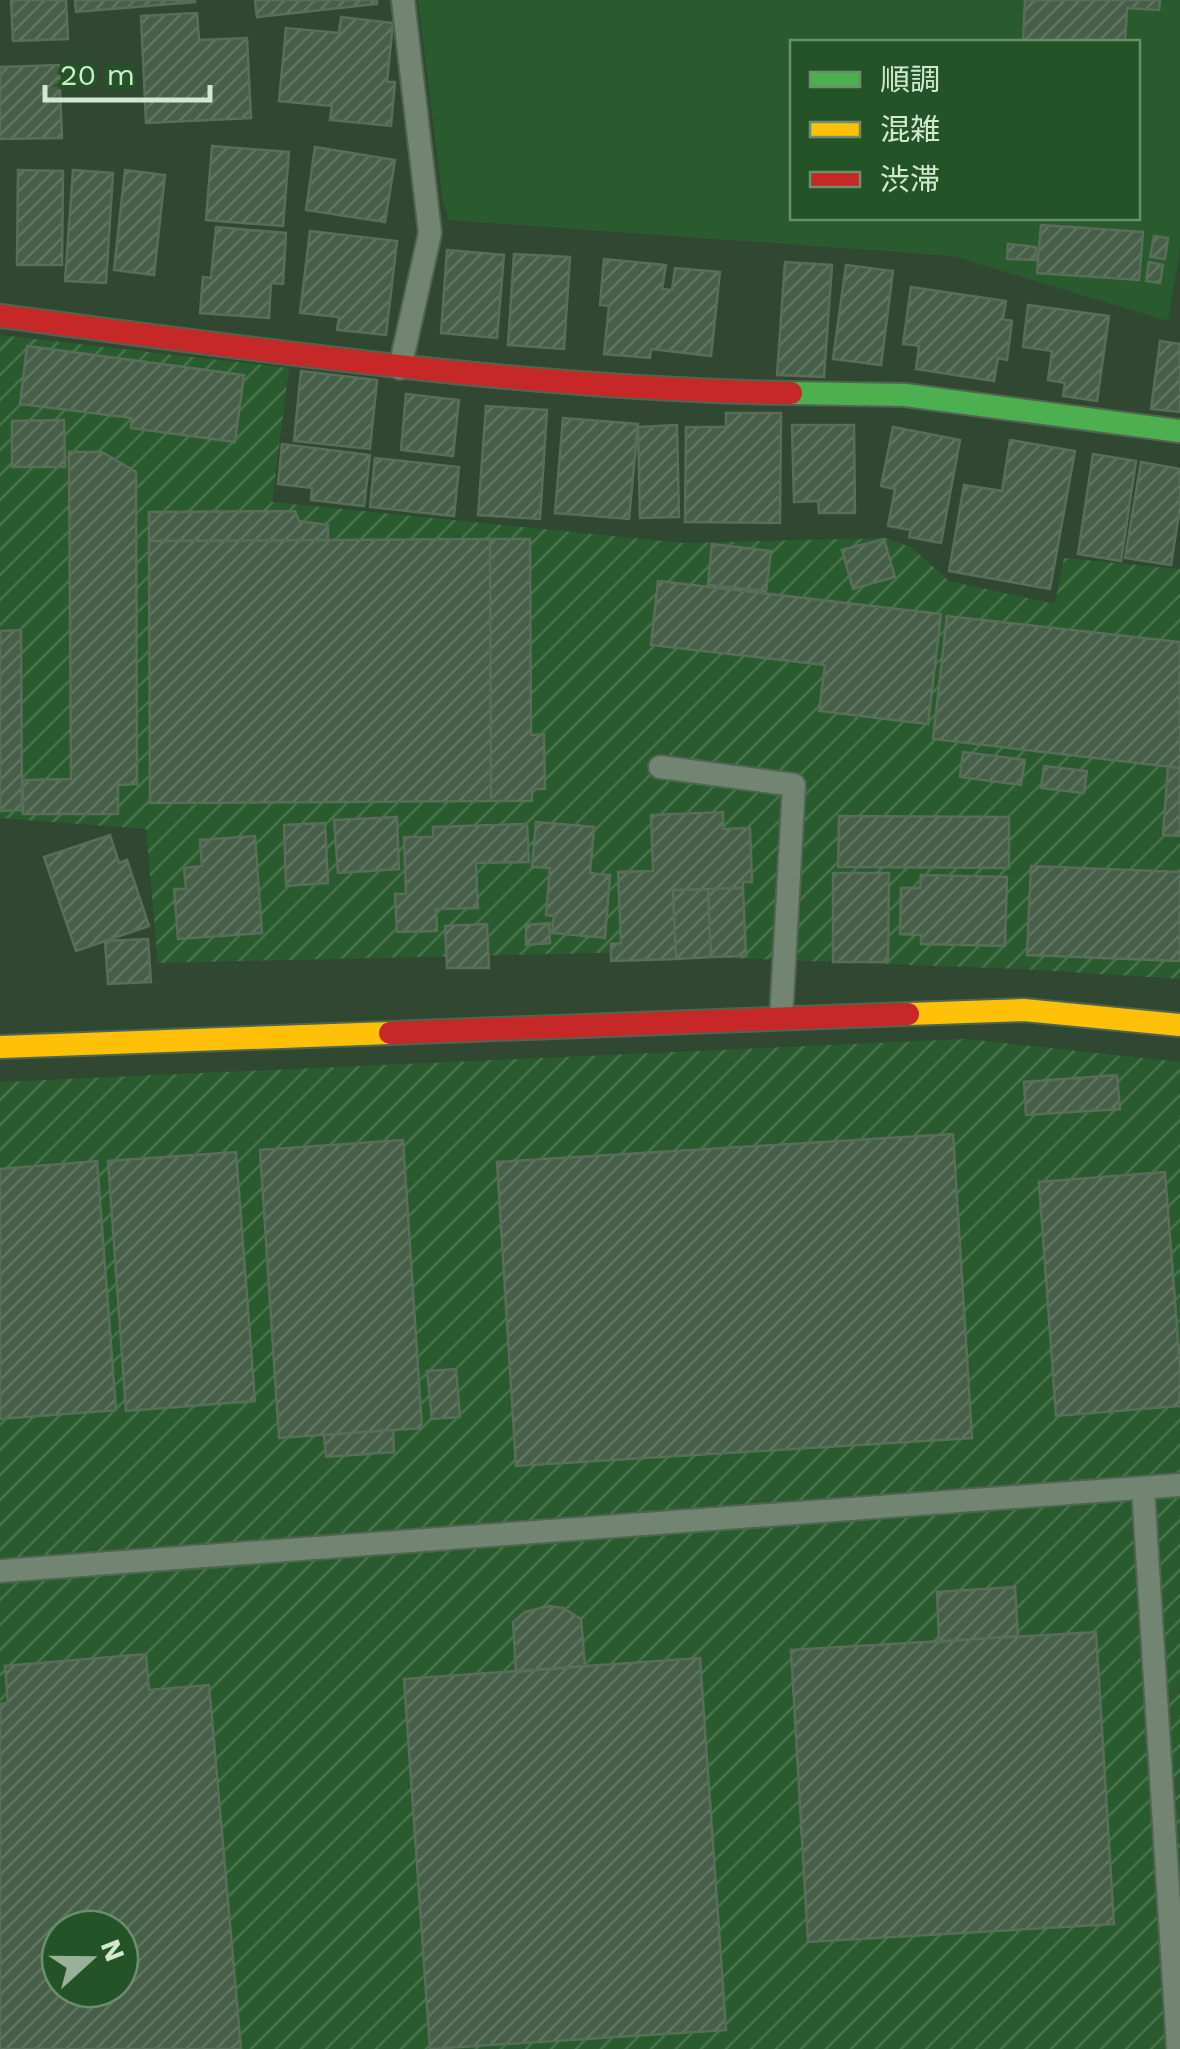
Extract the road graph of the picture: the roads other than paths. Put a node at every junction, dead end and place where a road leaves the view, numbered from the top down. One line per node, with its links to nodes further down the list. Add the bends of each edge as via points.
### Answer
1 (404, 0): 3 (lane, via 430,233)
2 (0, 316): 3 (street)
3 (400, 368): 4 (street, via 726,392 905,395)
4 (1180, 431)
5 (660, 767): 6 (lane, via 794,785)
6 (781, 1018): 7 (street, via 1024,1010); 8 (street)
7 (1180, 1025)
8 (0, 1047)
9 (1180, 1486): 10 (lane)
10 (1143, 1488): 11 (lane); 12 (lane)
11 (0, 1571)
12 (1178, 2049)

